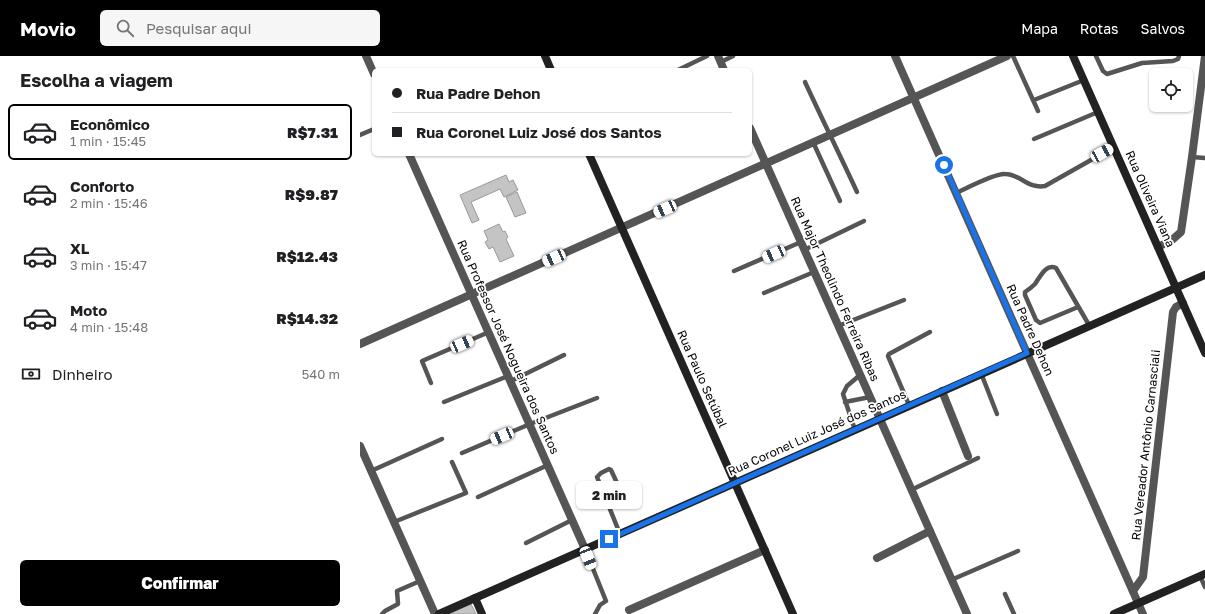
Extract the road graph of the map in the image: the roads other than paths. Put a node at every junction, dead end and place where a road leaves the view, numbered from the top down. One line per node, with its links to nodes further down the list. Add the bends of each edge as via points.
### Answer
1 (366, 56): 15 (street)
2 (545, 56): 13 (main road)
3 (707, 56): 14 (lane)
4 (733, 56): 12 (lane)
5 (895, 56): 18 (street, Rua Padre Dehon)
6 (1007, 56): 18 (street)
7 (1013, 56): 19 (lane)
8 (1073, 56): 16 (main road, Rua Oliveira Viana)
9 (1096, 56): 10 (lane, via 1107,74 1142,63 1173,61)
10 (1179, 56)
11 (1205, 56): 31 (street)
12 (721, 65)
13 (550, 68)
14 (682, 68)
15 (372, 70)
16 (1084, 80): 19 (lane); 21 (main road, Rua Oliveira Viana)
17 (805, 82): 25 (lane)
18 (914, 98): 25 (street); 35 (street, Rua Padre Dehon)
19 (1034, 100): 20 (lane)
20 (1038, 111)
21 (1098, 112): 26 (lane); 28 (main road, Rua Oliveira Viana)
22 (372, 130): 24 (lane)
23 (752, 132): 33 (street, Rua Major Theolindo Ferreira Ribas)
24 (360, 135)
25 (830, 135): 27 (street); 34 (lane)
26 (1034, 139)
27 (813, 142): 33 (street); 36 (lane)
28 (1114, 147): 35 (lane, via 1045,186 1038,187 1004,174); 40 (main road, Rua Oliveira Viana)
29 (410, 156): 46 (street, Rua Professor José Nogueira dos Santos)
30 (589, 156): 38 (main road, Rua Paulo Setúbal)
31 (1192, 157): 32 (lane); 40 (street, via 1181,232)
32 (1205, 158)
33 (766, 164): 38 (street); 39 (street, Rua Major Theolindo Ferreira Ribas)
34 (857, 192)
35 (956, 192): 55 (street, Rua Padre Dehon)
36 (840, 201)
37 (864, 221): 39 (lane)
38 (621, 228): 46 (street); 80 (main road, Rua Paulo Setúbal)
39 (803, 246): 41 (lane); 42 (street, Rua Major Theolindo Ferreira Ribas)
40 (1158, 247): 44 (main road, Rua Oliveira Viana)
41 (734, 271)
42 (814, 272): 45 (lane); 51 (street, Rua Major Theolindo Ferreira Ribas)
43 (1205, 275): 44 (main road, Rua Coronel Luiz José dos Santos)
44 (1176, 287): 48 (main road, Rua Oliveira Viana); 50 (main road, Rua Coronel Luiz José dos Santos)
45 (764, 293)
46 (472, 295): 52 (street, Rua Professor José Nogueira dos Santos); 54 (street)
47 (904, 300): 51 (lane)
48 (1183, 303): 56 (main road, Rua Oliveira Viana); 97 (street, Rua Vereador Antônio Carnasciali, via 1173,312 1143,577)
49 (1078, 307): 49 (lane, via 1056,268 1053,267 1043,272 1025,292 1036,320 1040,322); 50 (lane)
50 (1089, 325): 55 (main road, Rua Coronel Luiz José dos Santos)
51 (838, 326): 59 (street, Rua Major Theolindo Ferreira Ribas)
52 (489, 332): 60 (street, Rua Professor José Nogueira dos Santos); 61 (lane, via 422,361)
53 (930, 332): 67 (lane, via 888,356)
54 (360, 344)
55 (1027, 353): 58 (main road, Rua Coronel Luiz José dos Santos); 97 (street, Rua Padre Dehon)
56 (1205, 353)
57 (564, 355): 60 (lane)
58 (981, 373): 62 (main road, Rua Coronel Luiz José dos Santos); 68 (lane)
59 (860, 375): 64 (street, Rua Major Theolindo Ferreira Ribas); 66 (lane, via 844,390)
60 (509, 379): 65 (lane); 70 (street, Rua Professor José Nogueira dos Santos)
61 (431, 383)
62 (942, 391): 67 (main road, Rua Coronel Luiz José dos Santos); 75 (street)
63 (597, 398): 70 (lane)
64 (870, 398): 66 (lane); 69 (street, Rua Major Theolindo Ferreira Ribas)
65 (444, 402)
66 (845, 402): 71 (lane)
67 (909, 405): 69 (main road, Rua Coronel Luiz José dos Santos)
68 (996, 414)
69 (880, 418): 71 (main road, Rua Coronel Luiz José dos Santos); 81 (street, Rua Major Theolindo Ferreira Ribas)
70 (530, 424): 74 (lane); 78 (street, Rua Professor José Nogueira dos Santos)
71 (854, 430): 80 (main road, Rua Coronel Luiz José dos Santos)
72 (442, 439): 79 (lane)
73 (360, 446): 79 (street)
74 (462, 453)
75 (968, 456)
76 (978, 458): 81 (lane)
77 (452, 462): 85 (lane, via 466,493)
78 (548, 465): 82 (lane); 84 (street, Rua Professor José Nogueira dos Santos)
79 (371, 471): 85 (street)
80 (735, 483): 87 (main road, Rua Coronel Luiz José dos Santos); 90 (main road, Rua Paulo Setúbal)
81 (911, 490): 86 (street, Rua Major Theolindo Ferreira Ribas)
82 (478, 497)
83 (609, 507): 83 (lane, via 597,477 609,469 622,496 622,500); 87 (lane)
84 (572, 520): 88 (lane); 89 (street, Rua Professor José Nogueira dos Santos)
85 (394, 522): 94 (street)
86 (930, 531): 92 (street); 95 (street, Rua Major Theolindo Ferreira Ribas)
87 (620, 534): 89 (main road, Rua Coronel Luiz José dos Santos)
88 (526, 543)
89 (585, 549): 99 (main road, Rua Coronel Luiz José dos Santos); 107 (lane, via 606,601 600,604)
90 (765, 550): 101 (street); 108 (main road, Rua Paulo Setúbal)
91 (1018, 551): 95 (lane)
92 (877, 558)
93 (1203, 575): 96 (lane); 100 (main road)
94 (420, 580): 103 (lane, via 397,591 398,604); 104 (street)
95 (951, 580): 109 (street, Rua Major Theolindo Ferreira Ribas)
96 (1205, 587)
97 (1133, 591): 100 (street, Rua Padre Dehon)
98 (1005, 594): 110 (lane)
99 (475, 598): 105 (main road, Rua Coronel Luiz José dos Santos); 106 (main road)
100 (1138, 603): 102 (street, Rua Padre Dehon); 111 (main road)
101 (629, 610)
102 (1142, 613)
103 (382, 614)
104 (435, 614)
105 (439, 614)
106 (482, 614)
107 (595, 614)
108 (794, 614)
109 (966, 614)
110 (1014, 614)
111 (1114, 614)

